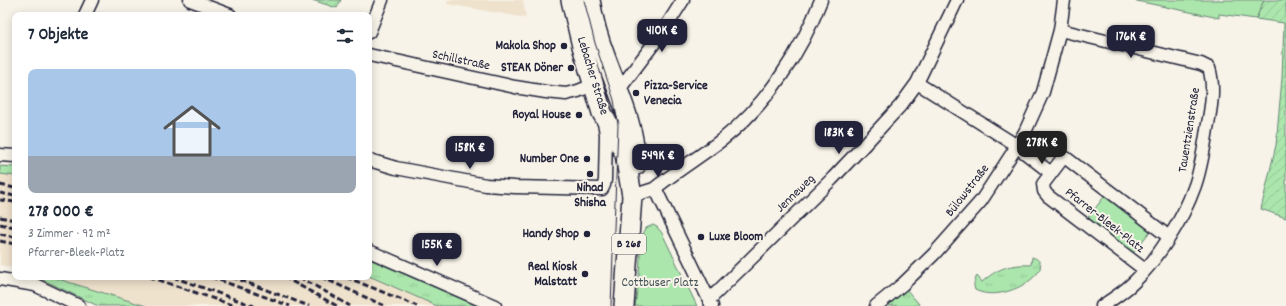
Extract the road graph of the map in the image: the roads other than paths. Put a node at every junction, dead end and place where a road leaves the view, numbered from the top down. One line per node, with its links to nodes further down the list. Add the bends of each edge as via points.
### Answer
1 (92, 0): 10 (street)
2 (190, 0): 11 (street)
3 (382, 0): 12 (street)
4 (571, 0): 16 (main road, Lebacher Straße / B 268)
5 (590, 0): 17 (main road, Lebacher Straße / B 268, via 600,41)
6 (682, 0): 17 (street, via 664,30)
7 (821, 0): 24 (street, via 798,47 770,91 724,138)
8 (956, 0): 15 (street, Jenneweg)
9 (1064, 0): 13 (street, Bülowstraße)
10 (86, 12)
11 (215, 12)
12 (372, 25)
13 (1060, 30): 19 (street, Bülowstraße, via 1043,92); 26 (street, Tauentzienstraße, via 1209,68 1212,78 1205,146 1195,186)
14 (372, 56): 16 (street, Schillstraße, via 515,87 566,94)
15 (917, 84): 19 (street); 30 (street, Jenneweg, via 901,105 832,179)
16 (593, 85): 18 (main road, Lebacher Straße / B 268)
17 (618, 90): 25 (main road, Lebacher Straße / B 268, via 630,125 636,156)
18 (602, 113): 22 (street, via 606,134 605,180 602,189 486,185); 25 (main road, Lebacher Straße / B 268, via 625,154)
19 (1017, 146): 23 (street); 34 (street, Bülowstraße, via 981,201 934,254)
20 (0, 154): 21 (street)
21 (12, 156)
22 (372, 161)
23 (1051, 173): 26 (street, Pfarrer-Bleek-Platz, via 1062,159 1066,158); 28 (street, Pfarrer-Bleek-Platz, via 1043,184 1048,196)
24 (654, 189): 25 (street); 30 (street, via 661,197)
25 (632, 196): 33 (main road, Lebacher Straße / B 268)
26 (1169, 237): 28 (street, Tauentzienstraße)
27 (372, 252): 32 (street)
28 (1145, 270): 35 (street, Tauentzienstraße, via 1134,283)
29 (0, 279): 31 (street, via 35,285)
30 (710, 303)
31 (79, 306)
32 (495, 306)
33 (624, 306)
34 (876, 306)
35 (1102, 306)

